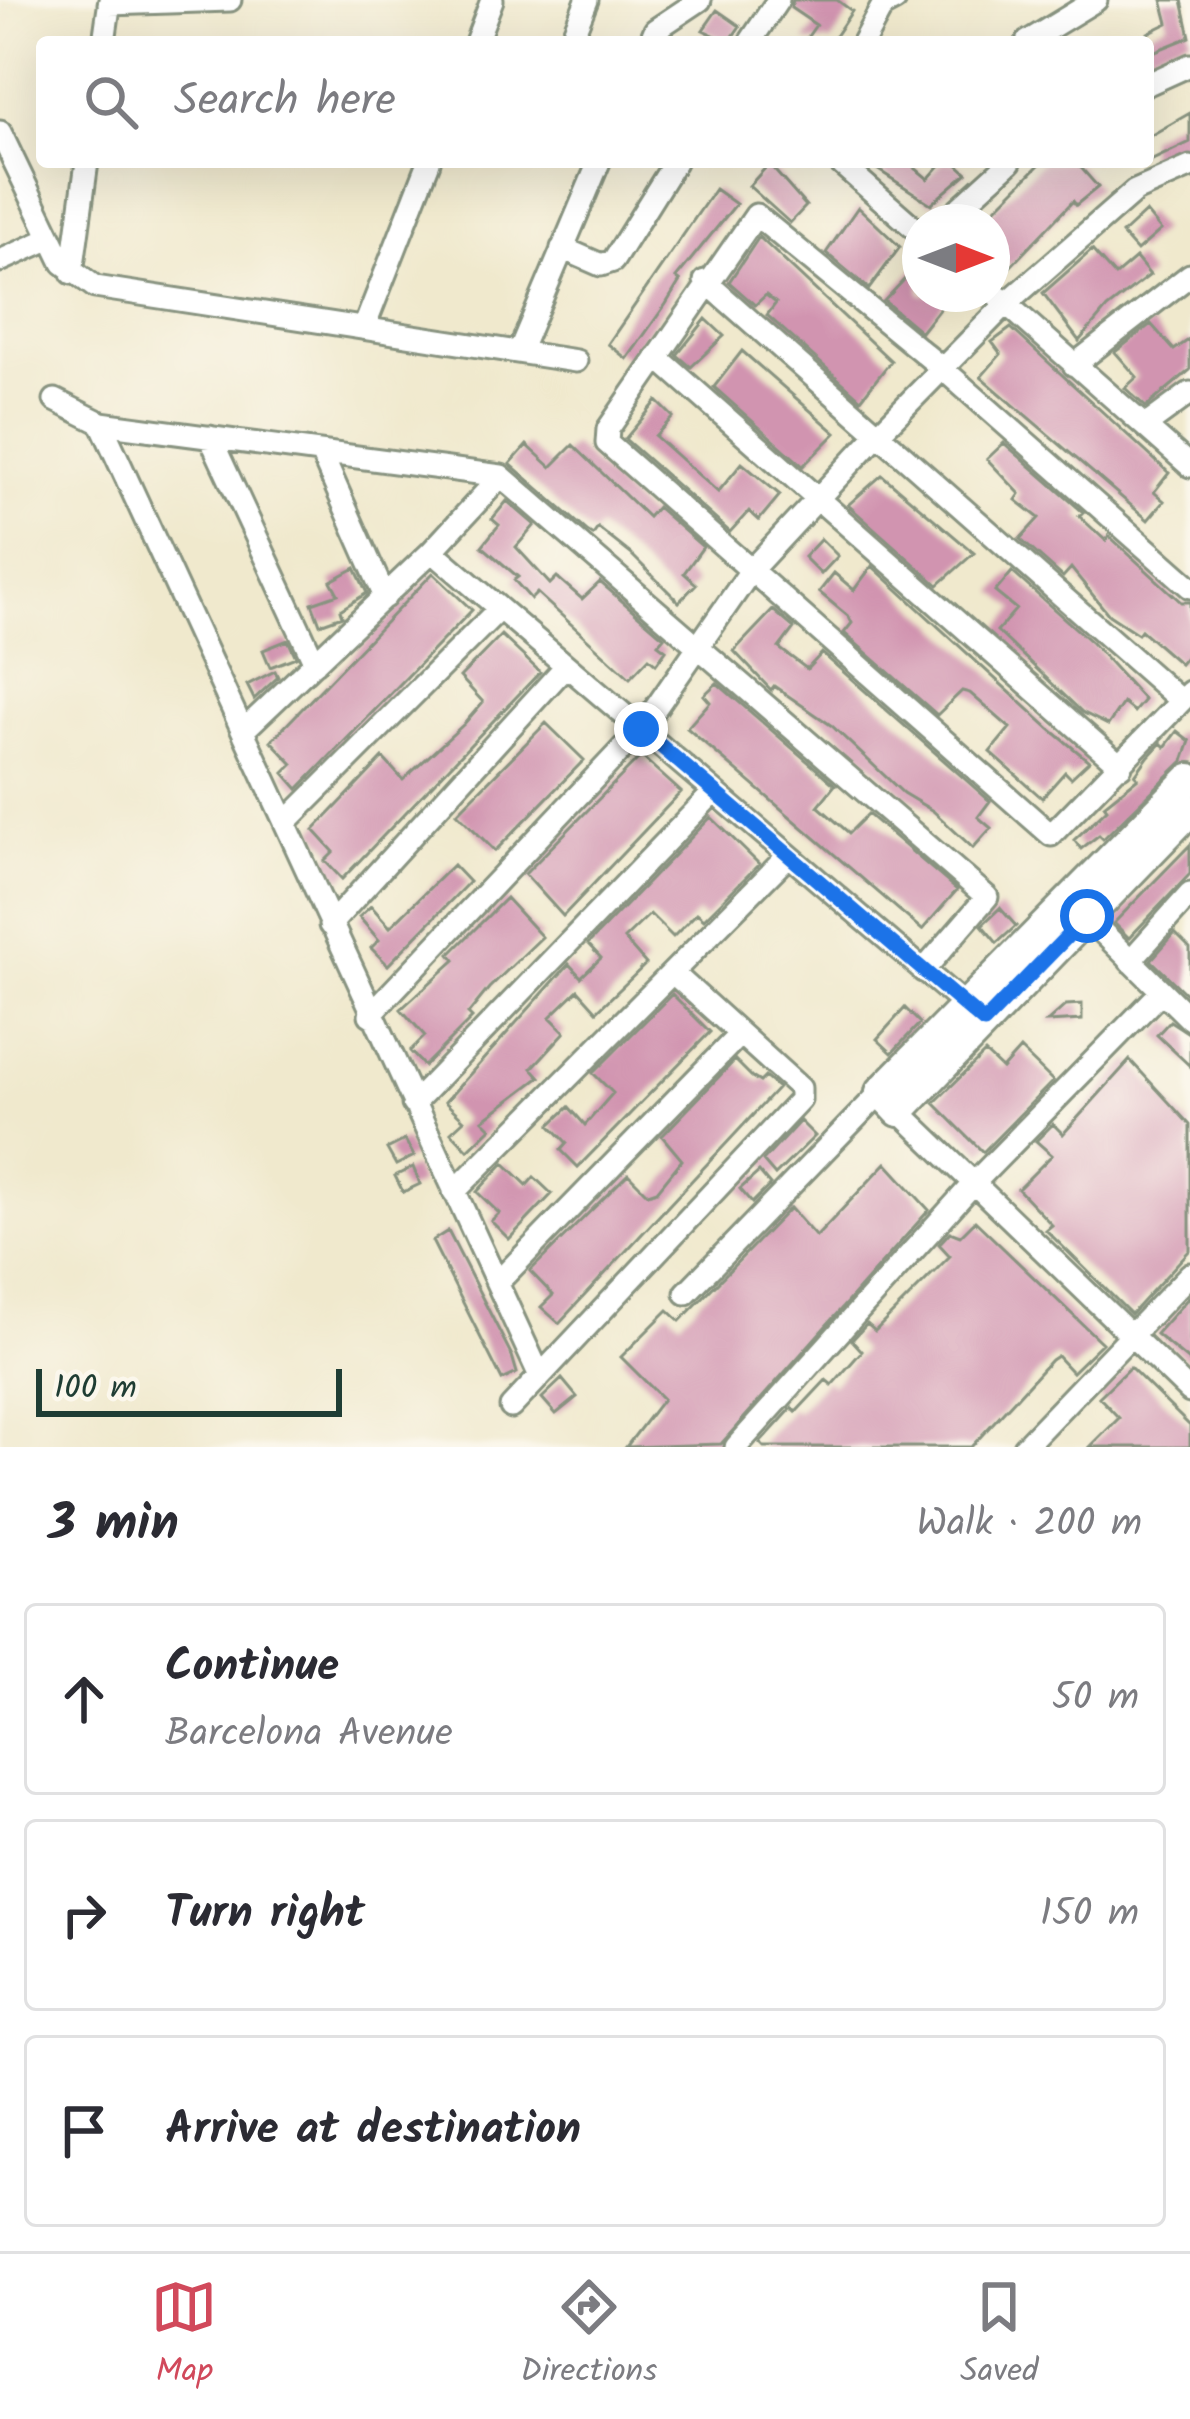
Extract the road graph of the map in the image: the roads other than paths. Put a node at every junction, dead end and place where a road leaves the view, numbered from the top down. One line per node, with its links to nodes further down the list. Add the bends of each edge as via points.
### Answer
1 (230, 0): 8 (street)
2 (492, 0): 10 (street)
3 (587, 0): 11 (street)
4 (700, 0): 12 (street)
5 (778, 0): 13 (street)
6 (895, 0): 14 (street)
7 (1096, 0): 15 (street)
8 (110, 2): 9 (street)
9 (105, 36)
10 (478, 36)
11 (572, 36)
12 (653, 36)
13 (754, 36)
14 (866, 36)
15 (1038, 36)
16 (1190, 64): 17 (street)
17 (1154, 80)
18 (0, 132): 26 (street)
19 (1190, 167): 36 (street, via 1135,191)
20 (86, 168): 33 (street)
21 (427, 168): 39 (street)
22 (596, 168): 31 (street)
23 (671, 168): 31 (street, via 614,261 601,265)
24 (846, 168): 29 (street)
25 (1003, 168): 28 (street)
26 (22, 176): 27 (street); 30 (street)
27 (0, 186)
28 (964, 204)
29 (902, 217)
30 (51, 238): 32 (street); 33 (street)
31 (562, 248): 40 (street)
32 (0, 261)
33 (72, 273): 39 (street, via 95,287)
34 (1190, 274): 43 (street)
35 (705, 281): 41 (street); 44 (street, via 749,218 763,217); 49 (street)
36 (1010, 289)
37 (1010, 306): 43 (street)
38 (988, 312): 44 (street)
39 (364, 328): 40 (street)
40 (520, 352): 42 (street)
41 (657, 357): 54 (street); 56 (street, via 608,429 607,443)
42 (577, 361)
43 (1074, 365): 48 (street)
44 (944, 369): 49 (street); 57 (street)
45 (1190, 393): 48 (street)
46 (56, 400): 47 (street)
47 (101, 423): 50 (street); 65 (street)
48 (1145, 426): 52 (street)
49 (877, 435): 54 (street); 63 (street)
50 (210, 437): 51 (street); 61 (street)
51 (321, 453): 53 (street); 58 (street)
52 (1190, 466)
53 (502, 476): 55 (street); 60 (street)
54 (817, 503): 56 (street); 66 (street)
55 (432, 551): 58 (street); 59 (street)
56 (752, 569): 60 (street); 66 (street, via 1051,835)
57 (1190, 587)
58 (385, 597): 61 (street)
59 (499, 608): 62 (street); 70 (street)
60 (696, 644): 64 (street); 76 (street, via 987,897)
61 (315, 663): 65 (street)
62 (566, 666): 64 (street); 74 (street)
63 (1186, 696): 66 (street)
64 (641, 729): 68 (street); 79 (street)
65 (243, 731): 70 (street)
66 (1120, 766)
67 (1190, 779): 80 (street)
68 (714, 792): 71 (street); 84 (street)
69 (1190, 810): 73 (street)
70 (286, 822): 74 (street)
71 (787, 857): 76 (street); 77 (street)
72 (1188, 901): 75 (street)
73 (1087, 916): 75 (street); 80 (street)
74 (330, 925): 79 (street)
75 (1130, 961): 78 (street)
76 (923, 970): 80 (street)
77 (674, 974): 82 (street); 86 (street)
78 (1161, 992): 81 (street); 85 (street)
79 (370, 1015): 84 (street)
80 (976, 1015): 83 (street)
81 (1190, 1019)
82 (739, 1035): 88 (street); 91 (street, via 800,1088 800,1100)
83 (890, 1101): 85 (street); 89 (street)
84 (413, 1104): 86 (street)
85 (973, 1184): 90 (street); 94 (street)
86 (454, 1192): 88 (street)
87 (1190, 1274): 90 (street)
88 (499, 1281): 91 (street)
89 (686, 1292)
90 (1133, 1334): 92 (street); 95 (street)
91 (539, 1374): 93 (street)
92 (1190, 1392)
93 (511, 1407)
94 (736, 1447)
95 (1024, 1447)

